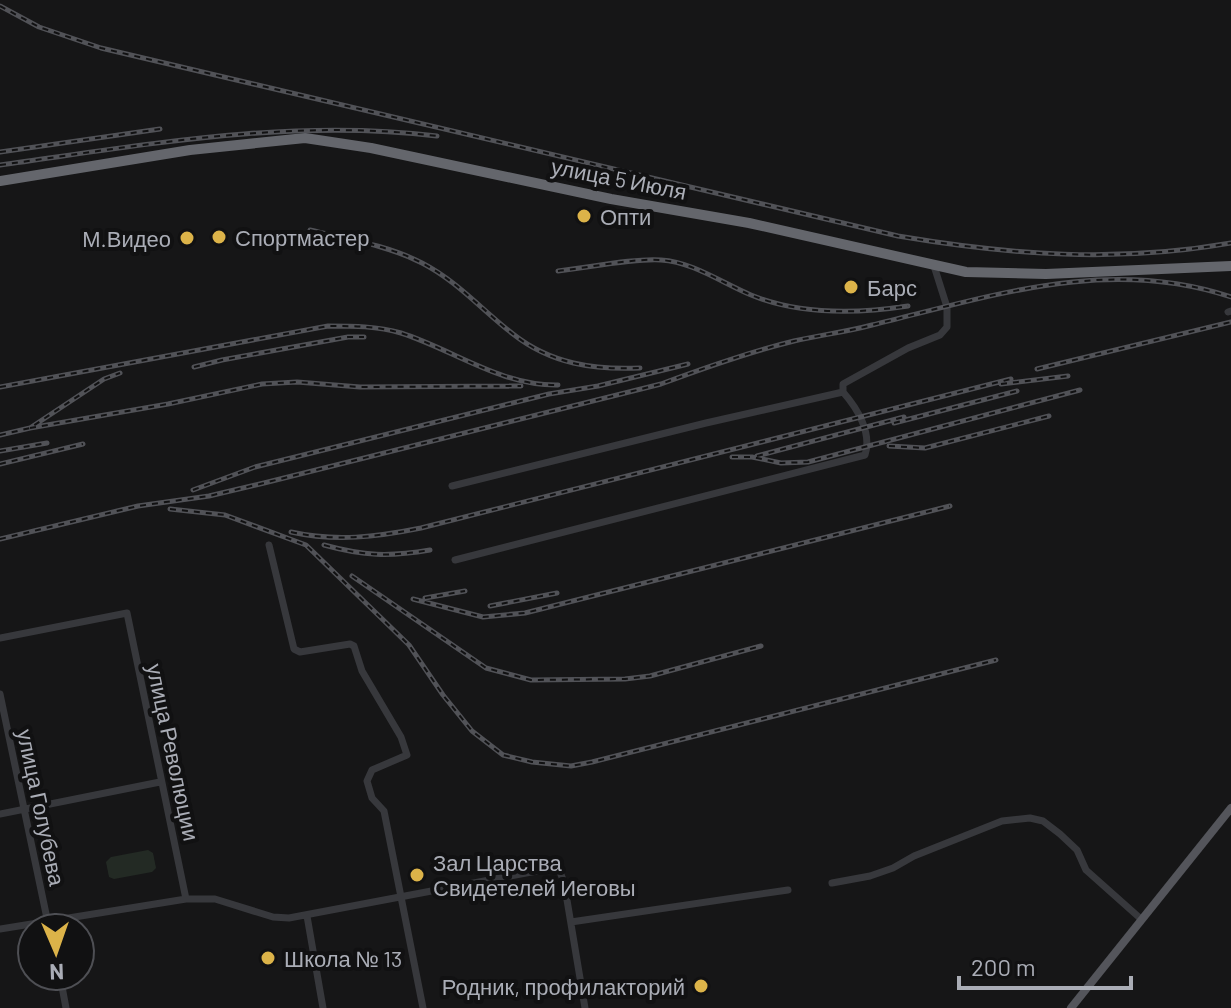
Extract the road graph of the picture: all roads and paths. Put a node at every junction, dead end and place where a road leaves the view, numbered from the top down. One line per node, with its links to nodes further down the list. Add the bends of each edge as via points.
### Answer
1 (0, 181): 2 (highway, улица 5 Июля, via 180,151 305,138 749,223)
2 (934, 266): 4 (highway, улица 5 Июля, via 1046,274); 6 (street, via 947,307 947,327 843,384)
3 (1231, 266): 4 (highway, улица 5 Июля)
4 (1201, 268): 5 (highway)
5 (1231, 276)
6 (843, 392): 7 (street); 9 (street, via 863,424 869,444 865,455)
7 (452, 486)
8 (269, 545): 18 (street, via 294,649 350,644 357,649 362,671 401,737 407,755 368,776 372,798 384,811)
9 (455, 560)
10 (0, 638): 12 (street, улица Революции, via 127,613)
11 (0, 694): 14 (street, улица Голубева)
12 (160, 782): 14 (street); 19 (street, улица Революции)
13 (1231, 808): 23 (main road)
14 (24, 810): 15 (street); 20 (street, улица Голубева)
15 (0, 814)
16 (832, 883): 23 (street, via 893,868 1002,821 1030,818 1060,834 1077,850 1086,870)
17 (788, 890): 24 (street)
18 (401, 898): 22 (street); 24 (street, via 558,867); 26 (street)
19 (186, 899): 21 (street); 22 (street, via 215,899 273,917)
20 (45, 912)
21 (96, 916)
22 (307, 916): 25 (street)
23 (1141, 919): 28 (main road)
24 (571, 922): 27 (street)
25 (323, 1008)
26 (423, 1008)
27 (585, 1008)
28 (1071, 1008)

